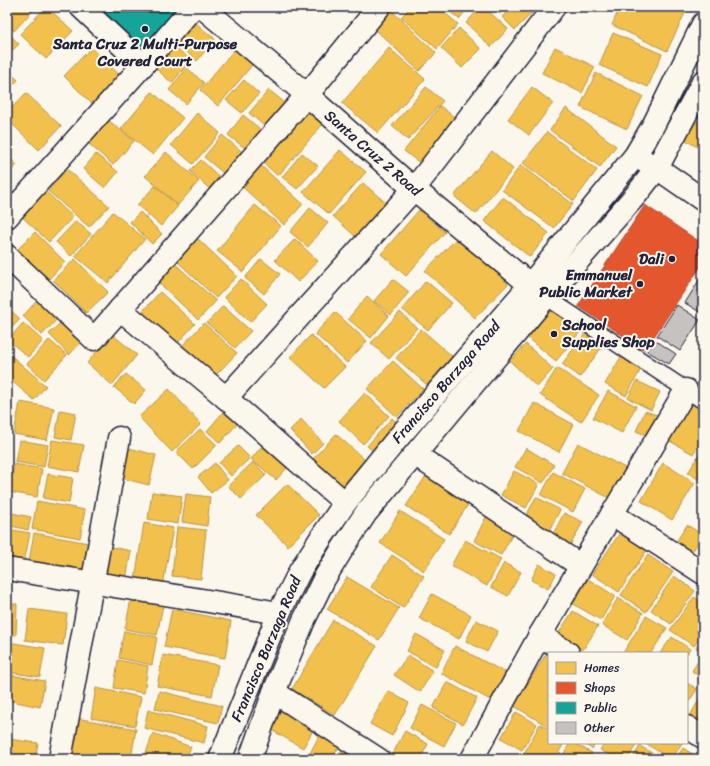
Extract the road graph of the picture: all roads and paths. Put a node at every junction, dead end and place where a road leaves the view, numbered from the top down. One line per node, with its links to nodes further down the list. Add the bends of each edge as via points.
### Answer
1 (81, 7): 7 (street)
2 (194, 7): 7 (street)
3 (202, 7): 9 (street, Santa Cruz 2 Road)
4 (379, 7): 9 (street)
5 (554, 7): 12 (street)
6 (703, 24): 10 (street, Francisco Barzaga Road, via 654,124)
7 (144, 65): 14 (street)
8 (703, 82): 11 (street, Francisco Barzaga Road)
9 (307, 95): 12 (street, Santa Cruz 2 Road); 17 (street)
10 (635, 156): 11 (street); 16 (street, Francisco Barzaga Road)
11 (657, 168): 13 (street); 16 (street, Francisco Barzaga Road, via 636,195)
12 (414, 190): 16 (street, Santa Cruz 2 Road); 19 (street)
13 (703, 200)
14 (7, 217)
15 (7, 256): 17 (street, via 94,339)
16 (538, 291): 18 (lane); 21 (street, Francisco Barzaga Road); 22 (street, Francisco Barzaga Road, via 397,439)
17 (120, 309): 19 (street)
18 (695, 395): 23 (street)
19 (226, 398): 22 (street)
20 (119, 438): 27 (street)
21 (416, 454): 24 (street); 31 (street, Francisco Barzaga Road, via 366,514 328,573 304,620)
22 (345, 503): 28 (street, Francisco Barzaga Road, via 300,571)
23 (612, 514): 24 (street); 26 (street)
24 (581, 566): 29 (street)
25 (7, 569): 27 (street)
26 (703, 573)
27 (92, 583): 28 (street); 34 (street)
28 (280, 613): 35 (street, Francisco Barzaga Road)
29 (540, 636): 30 (street); 38 (street)
30 (566, 652)
31 (274, 692): 36 (street, Francisco Barzaga Road); 37 (street)
32 (688, 728): 33 (street)
33 (703, 737)
34 (60, 759)
35 (220, 759)
36 (250, 759)
37 (378, 759)
38 (472, 759)

